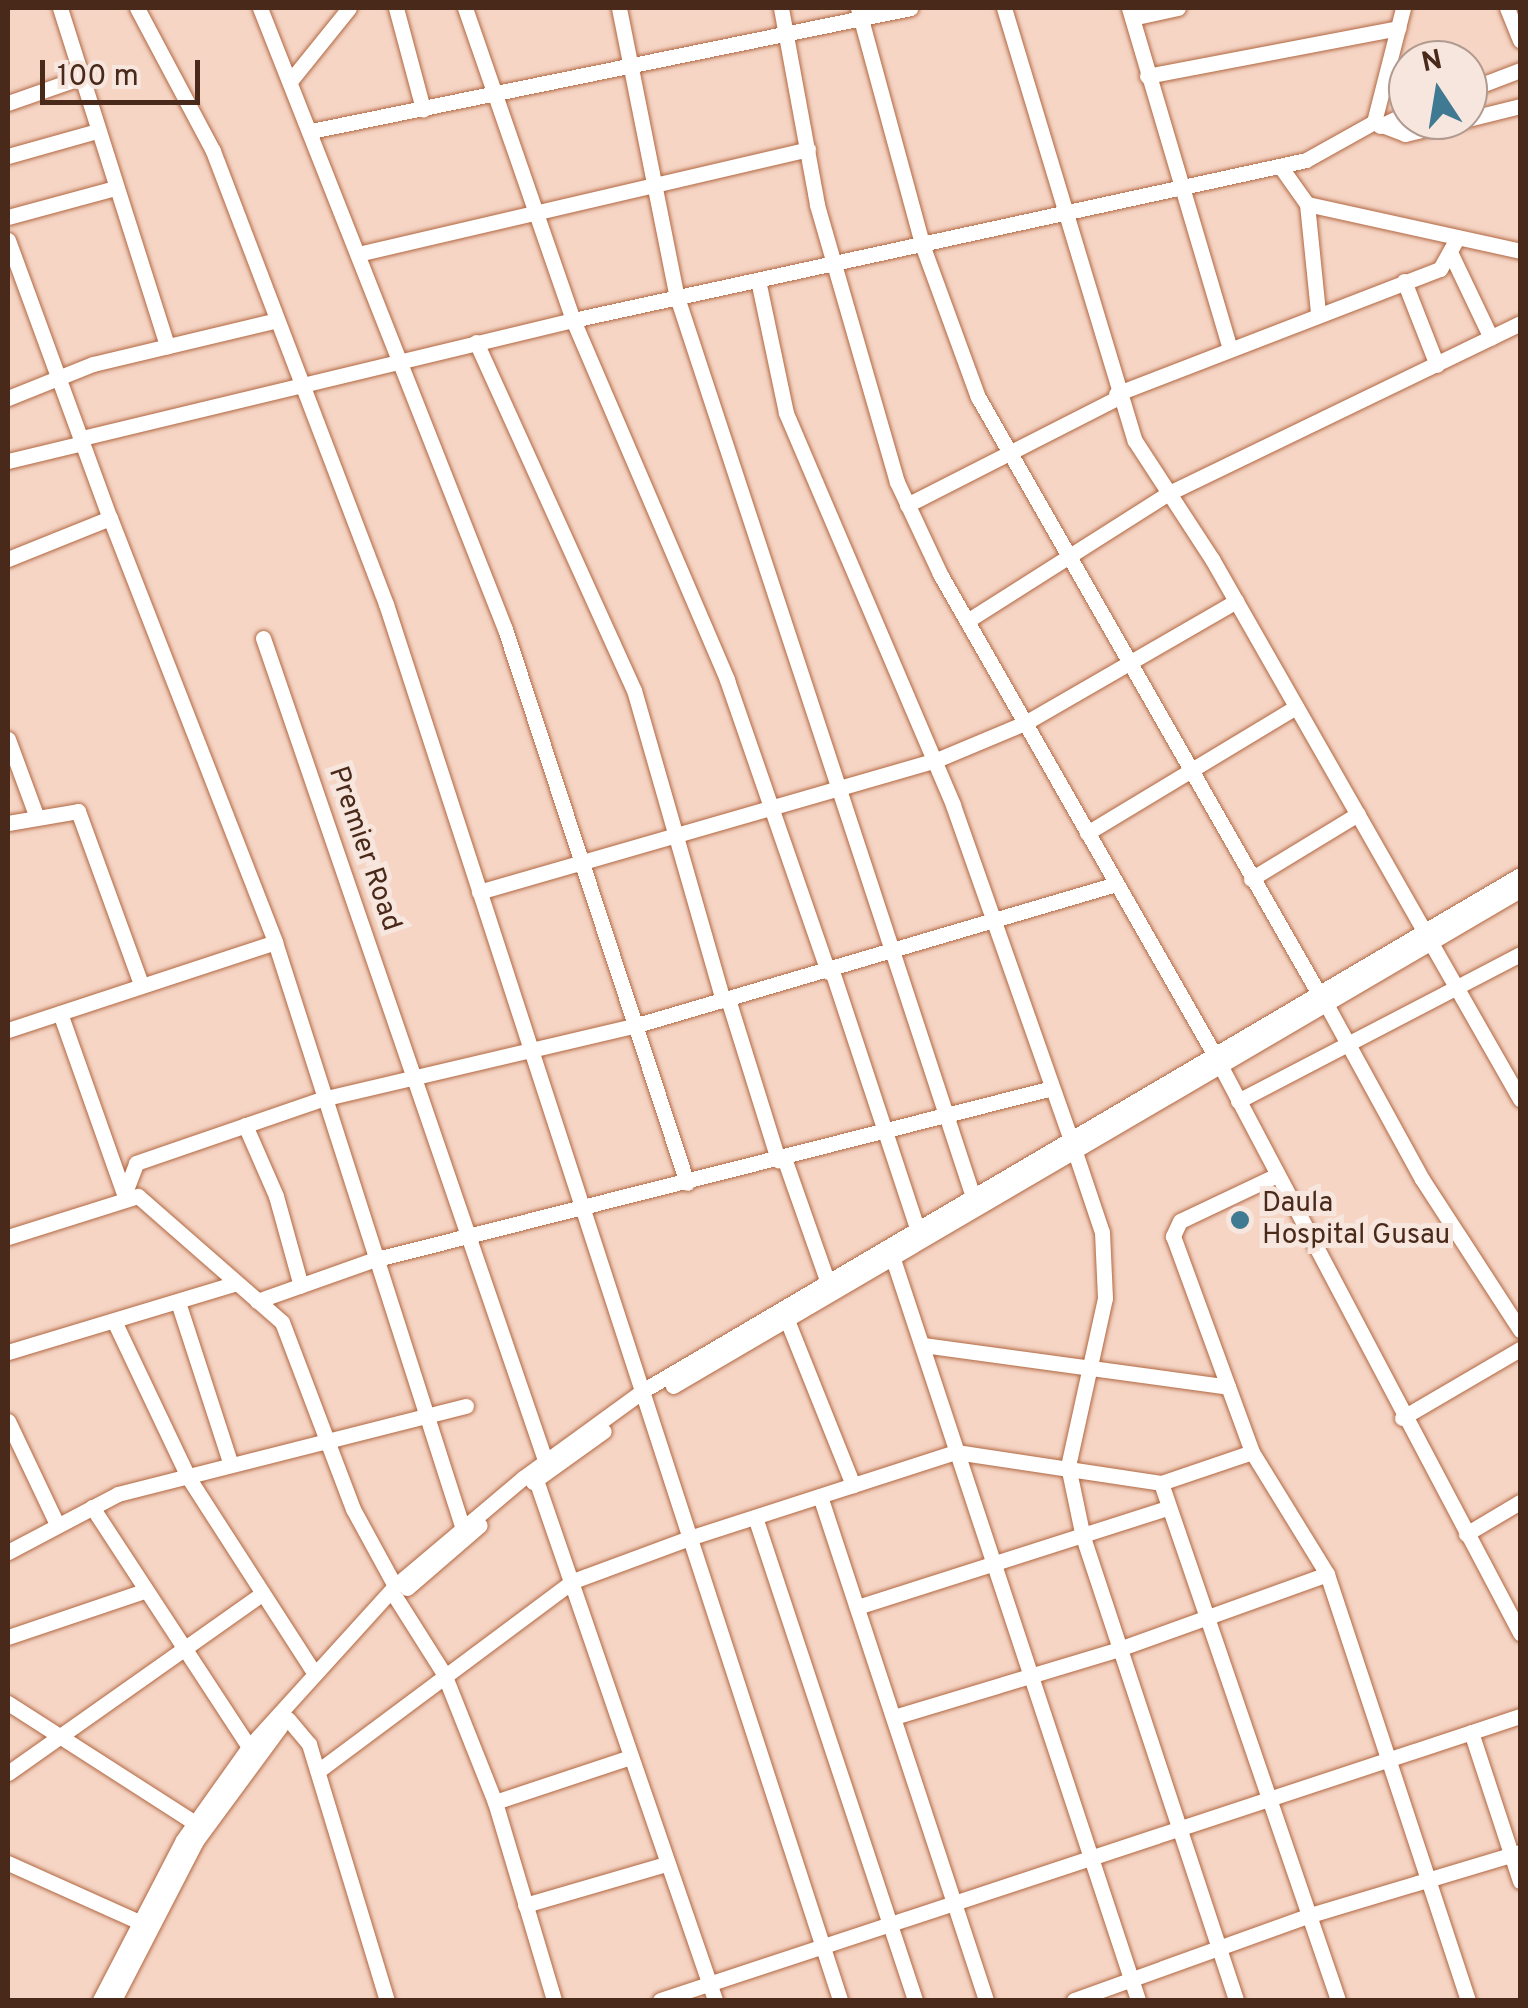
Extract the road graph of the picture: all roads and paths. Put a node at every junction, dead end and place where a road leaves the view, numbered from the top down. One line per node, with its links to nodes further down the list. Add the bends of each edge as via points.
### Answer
1 (60, 8): 23 (street)
2 (137, 8): 58 (street, via 213,150)
3 (278, 8): 16 (street)
4 (349, 8): 24 (street)
5 (396, 8): 29 (street)
6 (465, 8): 26 (street)
7 (618, 8): 20 (street)
8 (781, 8): 18 (street)
9 (911, 8): 15 (street)
10 (1004, 8): 44 (street)
11 (1178, 8): 14 (street)
12 (1403, 8): 17 (street)
13 (1507, 8): 19 (street)
14 (1130, 12): 22 (street)
15 (859, 13): 18 (street); 48 (street)
16 (263, 15): 24 (street)
17 (1398, 28): 22 (street); 32 (street)
18 (787, 35): 20 (street); 36 (street)
19 (1520, 40)
20 (630, 67): 26 (street); 39 (street)
21 (1520, 70): 25 (street)
22 (1147, 76): 40 (street)
23 (79, 78): 27 (street); 35 (street)
24 (291, 80): 34 (street)
25 (1488, 82)
26 (493, 94): 29 (street); 43 (street)
27 (8, 103)
28 (1520, 106): 30 (street)
29 (423, 109): 34 (street)
30 (1488, 114)
31 (1388, 120): 32 (street)
32 (1377, 124): 33 (street); 38 (street)
33 (1388, 128)
34 (312, 131): 50 (street)
35 (97, 132): 37 (street); 41 (street)
36 (808, 149): 39 (street); 51 (street)
37 (8, 156)
38 (1280, 166): 40 (street); 42 (street)
39 (656, 184): 43 (street); 55 (street)
40 (1179, 184): 44 (street); 63 (street)
41 (114, 188): 45 (street); 62 (street)
42 (1306, 204): 47 (street); 56 (street)
43 (533, 213): 50 (street); 57 (street)
44 (1063, 214): 48 (street); 68 (street)
45 (8, 217)
46 (8, 240): 52 (street)
47 (1453, 246): 49 (street); 54 (street, via 1440,269); 60 (street)
48 (923, 247): 51 (street); 71 (street, via 964,368)
49 (1520, 252)
50 (362, 253): 64 (street)
51 (834, 264): 53 (street); 74 (street)
52 (12, 268): 66 (street)
53 (758, 280): 55 (street); 85 (street, via 786,413)
54 (1404, 281): 56 (street); 65 (street)
55 (677, 298): 57 (street); 87 (street)
56 (1318, 312): 63 (street)
57 (573, 320): 61 (street); 88 (street)
58 (274, 321): 62 (street); 67 (street)
59 (1520, 322): 60 (street)
60 (1491, 338): 65 (street)
61 (476, 342): 64 (street); 93 (street, via 634,690)
62 (167, 346): 66 (street)
63 (1230, 348): 68 (street)
64 (403, 359): 67 (street); 94 (street)
65 (1437, 365): 73 (street)
66 (60, 379): 69 (street); 70 (street)
67 (301, 383): 70 (street); 99 (street, via 440,758)
68 (1116, 396): 71 (street); 73 (street)
69 (8, 398)
70 (82, 440): 72 (street); 75 (street)
71 (1006, 454): 74 (street); 76 (street)
72 (8, 461)
73 (1167, 494): 76 (street); 78 (street)
74 (907, 505): 79 (street)
75 (110, 518): 77 (street); 102 (street)
76 (1070, 556): 79 (street); 81 (street)
77 (8, 559)
78 (1236, 602): 81 (street); 82 (street)
79 (967, 622): 83 (street)
80 (263, 638): 116 (street, Premier Road)
81 (1134, 660): 83 (street); 86 (street)
82 (1296, 707): 86 (street); 89 (street)
83 (1024, 722): 85 (street); 92 (street)
84 (8, 739): 90 (street)
85 (934, 761): 87 (street); 100 (street)
86 (1188, 772): 92 (street); 96 (street)
87 (840, 793): 88 (street); 103 (street)
88 (776, 810): 93 (street); 105 (street)
89 (1358, 814): 96 (street); 101 (street)
90 (36, 815): 91 (street); 106 (street, via 78,811)
91 (8, 822)
92 (1087, 833): 97 (street)
93 (677, 834): 94 (street); 109 (street)
94 (582, 864): 99 (street); 111 (street)
95 (1520, 875): 101 (street)
96 (1251, 879): 108 (street)
97 (1116, 884): 100 (street); 115 (street)
98 (1520, 890): 101 (street)
99 (479, 892): 114 (street)
100 (992, 926): 103 (street); 117 (street)
101 (1426, 938): 107 (street); 108 (street)
102 (275, 942): 106 (street); 118 (street)
103 (894, 953): 105 (street); 121 (street)
104 (1520, 954): 107 (street)
105 (830, 971): 109 (street); 123 (street)
106 (141, 984): 110 (street)
107 (1458, 991): 113 (street); 119 (street)
108 (1322, 997): 113 (street); 115 (street)
109 (726, 1000): 111 (street); 125 (street)
110 (60, 1013): 112 (street); 128 (street)
111 (637, 1025): 114 (street); 127 (street)
112 (8, 1030)
113 (1350, 1045): 120 (street); 143 (street, via 1422,1178)
114 (525, 1051): 116 (street); 130 (street)
115 (1216, 1058): 120 (street); 124 (street)
116 (416, 1076): 118 (street); 133 (street, Premier Road)
117 (1052, 1088): 121 (street); 124 (street)
118 (322, 1098): 122 (street); 135 (street)
119 (1520, 1099)
120 (1238, 1101): 126 (street)
121 (944, 1116): 123 (street); 129 (street)
122 (246, 1125): 128 (street, via 136,1163); 138 (street, via 276,1196)
123 (880, 1133): 125 (street); 131 (street)
124 (1073, 1145): 129 (street); 134 (street); 147 (street, via 1105,1260 1102,1332)
125 (781, 1159): 127 (street); 137 (street)
126 (1276, 1175): 148 (street, via 1172,1228); 152 (street)
127 (687, 1183): 130 (street)
128 (124, 1195): 132 (street); 136 (street, via 138,1196)
129 (973, 1197): 131 (street)
130 (578, 1212): 133 (street); 149 (street)
131 (918, 1231): 137 (street)
132 (8, 1237)
133 (470, 1238): 135 (street); 157 (street, Premier Road)
134 (893, 1259): 141 (street); 144 (street)
135 (373, 1260): 138 (street); 151 (street)
136 (236, 1283): 139 (street); 140 (street)
137 (828, 1283): 149 (street)
138 (300, 1286): 139 (street)
139 (257, 1301): 154 (street, via 298,1348)
140 (178, 1302): 142 (street); 158 (street)
141 (787, 1320): 149 (street); 163 (street)
142 (115, 1322): 146 (street); 160 (street)
143 (1520, 1330)
144 (923, 1345): 147 (street); 155 (street)
145 (1520, 1349): 152 (street)
146 (8, 1352)
147 (1091, 1368): 148 (street); 159 (street)
148 (1228, 1387): 156 (street)
149 (645, 1396): 157 (street); 161 (street); 173 (street)
150 (466, 1406): 151 (street)
151 (423, 1416): 154 (street); 170 (street)
152 (1402, 1418): 171 (street)
153 (8, 1421): 169 (street)
154 (328, 1440): 158 (street); 179 (street)
155 (956, 1452): 159 (street); 163 (street); 175 (street)
156 (1252, 1452): 162 (street); 176 (street)
157 (545, 1460): 170 (street)
158 (231, 1465): 160 (street)
159 (1068, 1466): 162 (street); 172 (street)
160 (188, 1476): 166 (street); 180 (street)
161 (536, 1480): 177 (street); 179 (street)
162 (1161, 1483): 167 (street)
163 (854, 1485): 164 (street)
164 (820, 1496): 168 (street); 181 (street)
165 (1520, 1502): 171 (street)
166 (92, 1507): 169 (street); 178 (street, via 120,1539)
167 (1167, 1508): 172 (street); 182 (street)
168 (755, 1516): 173 (street); 215 (street)
169 (56, 1522): 174 (street)
170 (462, 1526): 179 (street)
171 (1466, 1534): 183 (street)
172 (1083, 1536): 175 (street); 186 (street)
173 (689, 1538): 177 (street); 216 (street)
174 (8, 1552)
175 (993, 1564): 181 (street); 189 (street)
176 (1327, 1574): 182 (street); 198 (street)
177 (574, 1581): 188 (street); 197 (street)
178 (144, 1592): 184 (street); 185 (street)
179 (395, 1592): 187 (street); 188 (street); 193 (street)
180 (262, 1594): 185 (street); 187 (street)
181 (857, 1607): 192 (street)
182 (1205, 1620): 186 (street); 202 (street)
183 (1520, 1633)
184 (8, 1636)
185 (179, 1648): 195 (street); 196 (street)
186 (1119, 1650): 189 (street); 204 (street)
187 (315, 1674): 196 (street)
188 (444, 1674): 199 (street); 201 (street)
189 (1030, 1676): 192 (street); 206 (street)
190 (8, 1703): 195 (street)
191 (1520, 1716): 194 (street)
192 (894, 1717): 211 (street)
193 (288, 1719): 199 (street); 221 (street, via 196,1841)
194 (1471, 1732): 198 (street); 205 (street)
195 (60, 1738): 200 (street); 203 (street)
196 (249, 1747): 203 (street)
197 (630, 1757): 201 (street); 208 (street)
198 (1390, 1759): 202 (street); 209 (street)
199 (318, 1771): 222 (street)
200 (8, 1772)
201 (495, 1802): 212 (street)
202 (1265, 1802): 204 (street); 213 (street)
203 (195, 1822): 214 (street)
204 (1180, 1830): 206 (street); 217 (street)
205 (1517, 1853): 209 (street); 210 (street)
206 (1091, 1860): 211 (street); 218 (street)
207 (8, 1862): 214 (street)
208 (663, 1865): 212 (street); 219 (street)
209 (1430, 1879): 213 (street); 233 (street)
210 (1520, 1881)
211 (953, 1902): 215 (street); 228 (street)
212 (525, 1905): 223 (street)
213 (1307, 1916): 217 (street); 232 (street)
214 (139, 1922): 220 (street)
215 (888, 1923): 216 (street); 227 (street)
216 (821, 1945): 219 (street); 226 (street)
217 (1218, 1948): 218 (street); 231 (street)
218 (1132, 1980): 229 (street); 230 (street)
219 (710, 1983): 224 (street); 225 (street)
220 (100, 2000)
221 (114, 2000)
222 (387, 2000)
223 (554, 2000)
224 (660, 2000)
225 (715, 2000)
226 (840, 2000)
227 (915, 2000)
228 (986, 2000)
229 (1074, 2000)
230 (1138, 2000)
231 (1236, 2000)
232 (1338, 2000)
233 (1468, 2000)

